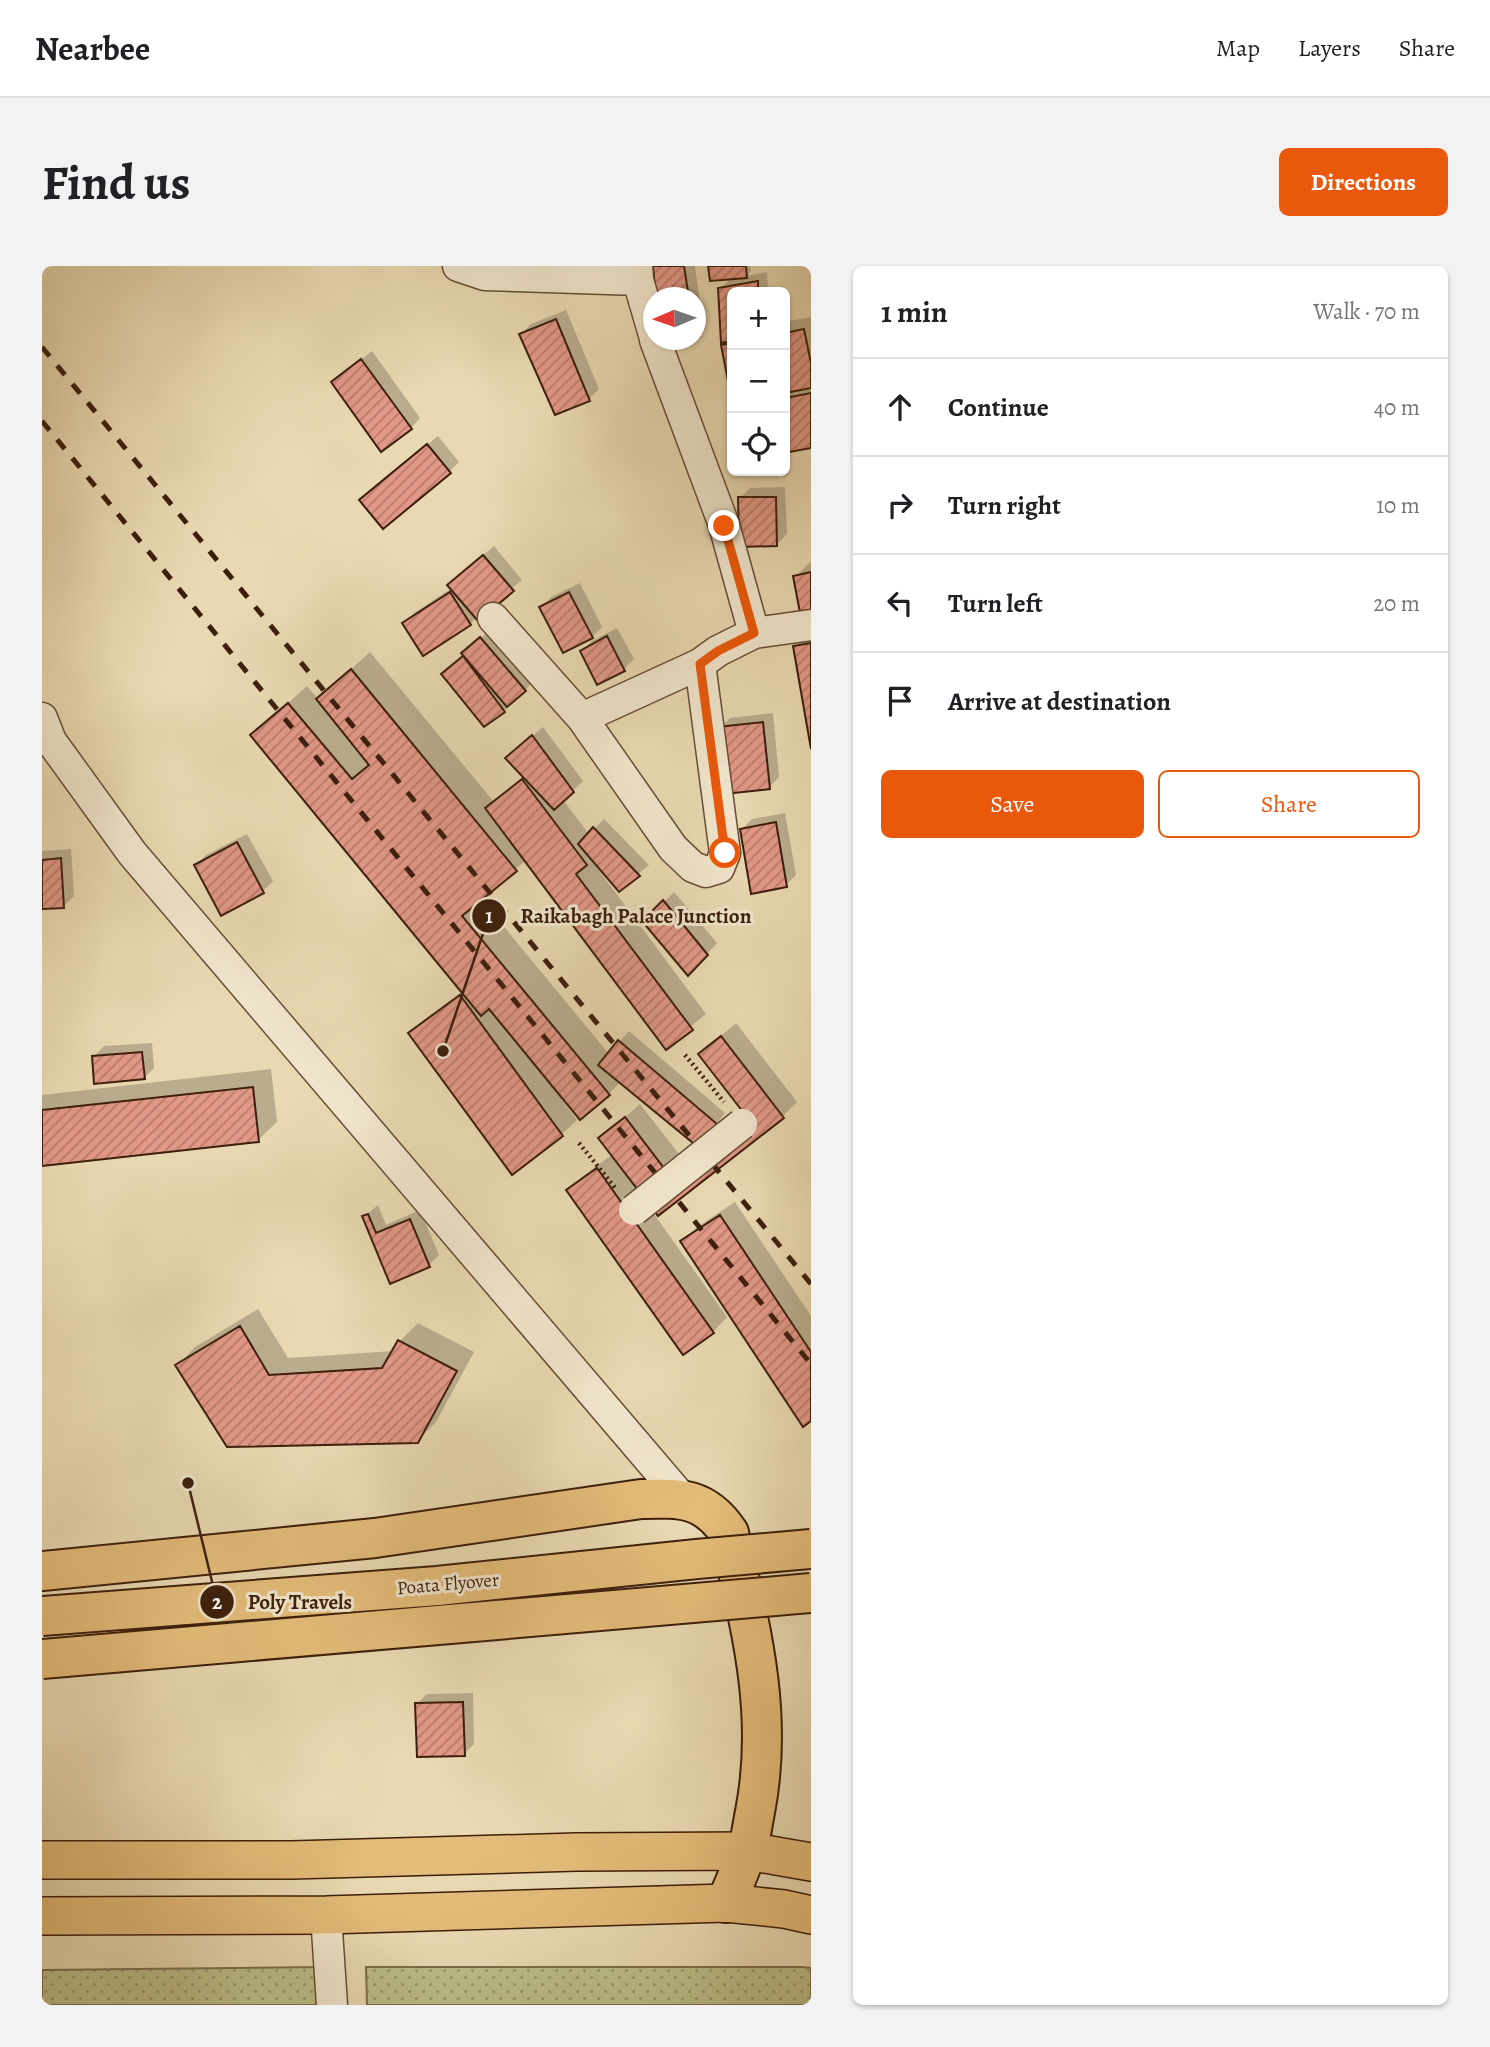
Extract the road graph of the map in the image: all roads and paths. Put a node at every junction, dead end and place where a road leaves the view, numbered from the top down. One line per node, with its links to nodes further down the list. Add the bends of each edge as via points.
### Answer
1 (458, 266): 2 (street, via 485,275)
2 (638, 273): 3 (street)
3 (643, 293)
4 (659, 350): 7 (street, via 724,526)
5 (493, 618): 10 (street)
6 (811, 625): 7 (street)
7 (754, 633): 8 (street)
8 (700, 664): 10 (street); 10 (street, via 725,853 719,868 706,872 693,867 673,848)
9 (42, 718): 15 (street, via 51,741 132,853)
10 (582, 719)
11 (685, 1055): 12 (path)
12 (742, 1124): 14 (street, bridge)
13 (579, 1143): 14 (path)
14 (634, 1210)
15 (682, 1498): 17 (highway, via 641,1499 374,1538); 21 (highway, via 706,1508 729,1534 755,1642 762,1774)
16 (811, 1549): 19 (highway, Poata Flyover, bridge, via 437,1586)
17 (42, 1571)
18 (811, 1593): 20 (highway, Poata Flyover, bridge)
19 (42, 1616)
20 (42, 1659)
21 (747, 1851): 23 (main road); 24 (main road); 25 (highway)
22 (42, 1860): 23 (main road)
23 (292, 1860): 26 (main road)
24 (811, 1862)
25 (726, 1903): 26 (main road); 27 (main road)
26 (310, 1915): 28 (main road); 29 (street)
27 (811, 1915)
28 (42, 1916)
29 (332, 2005)

